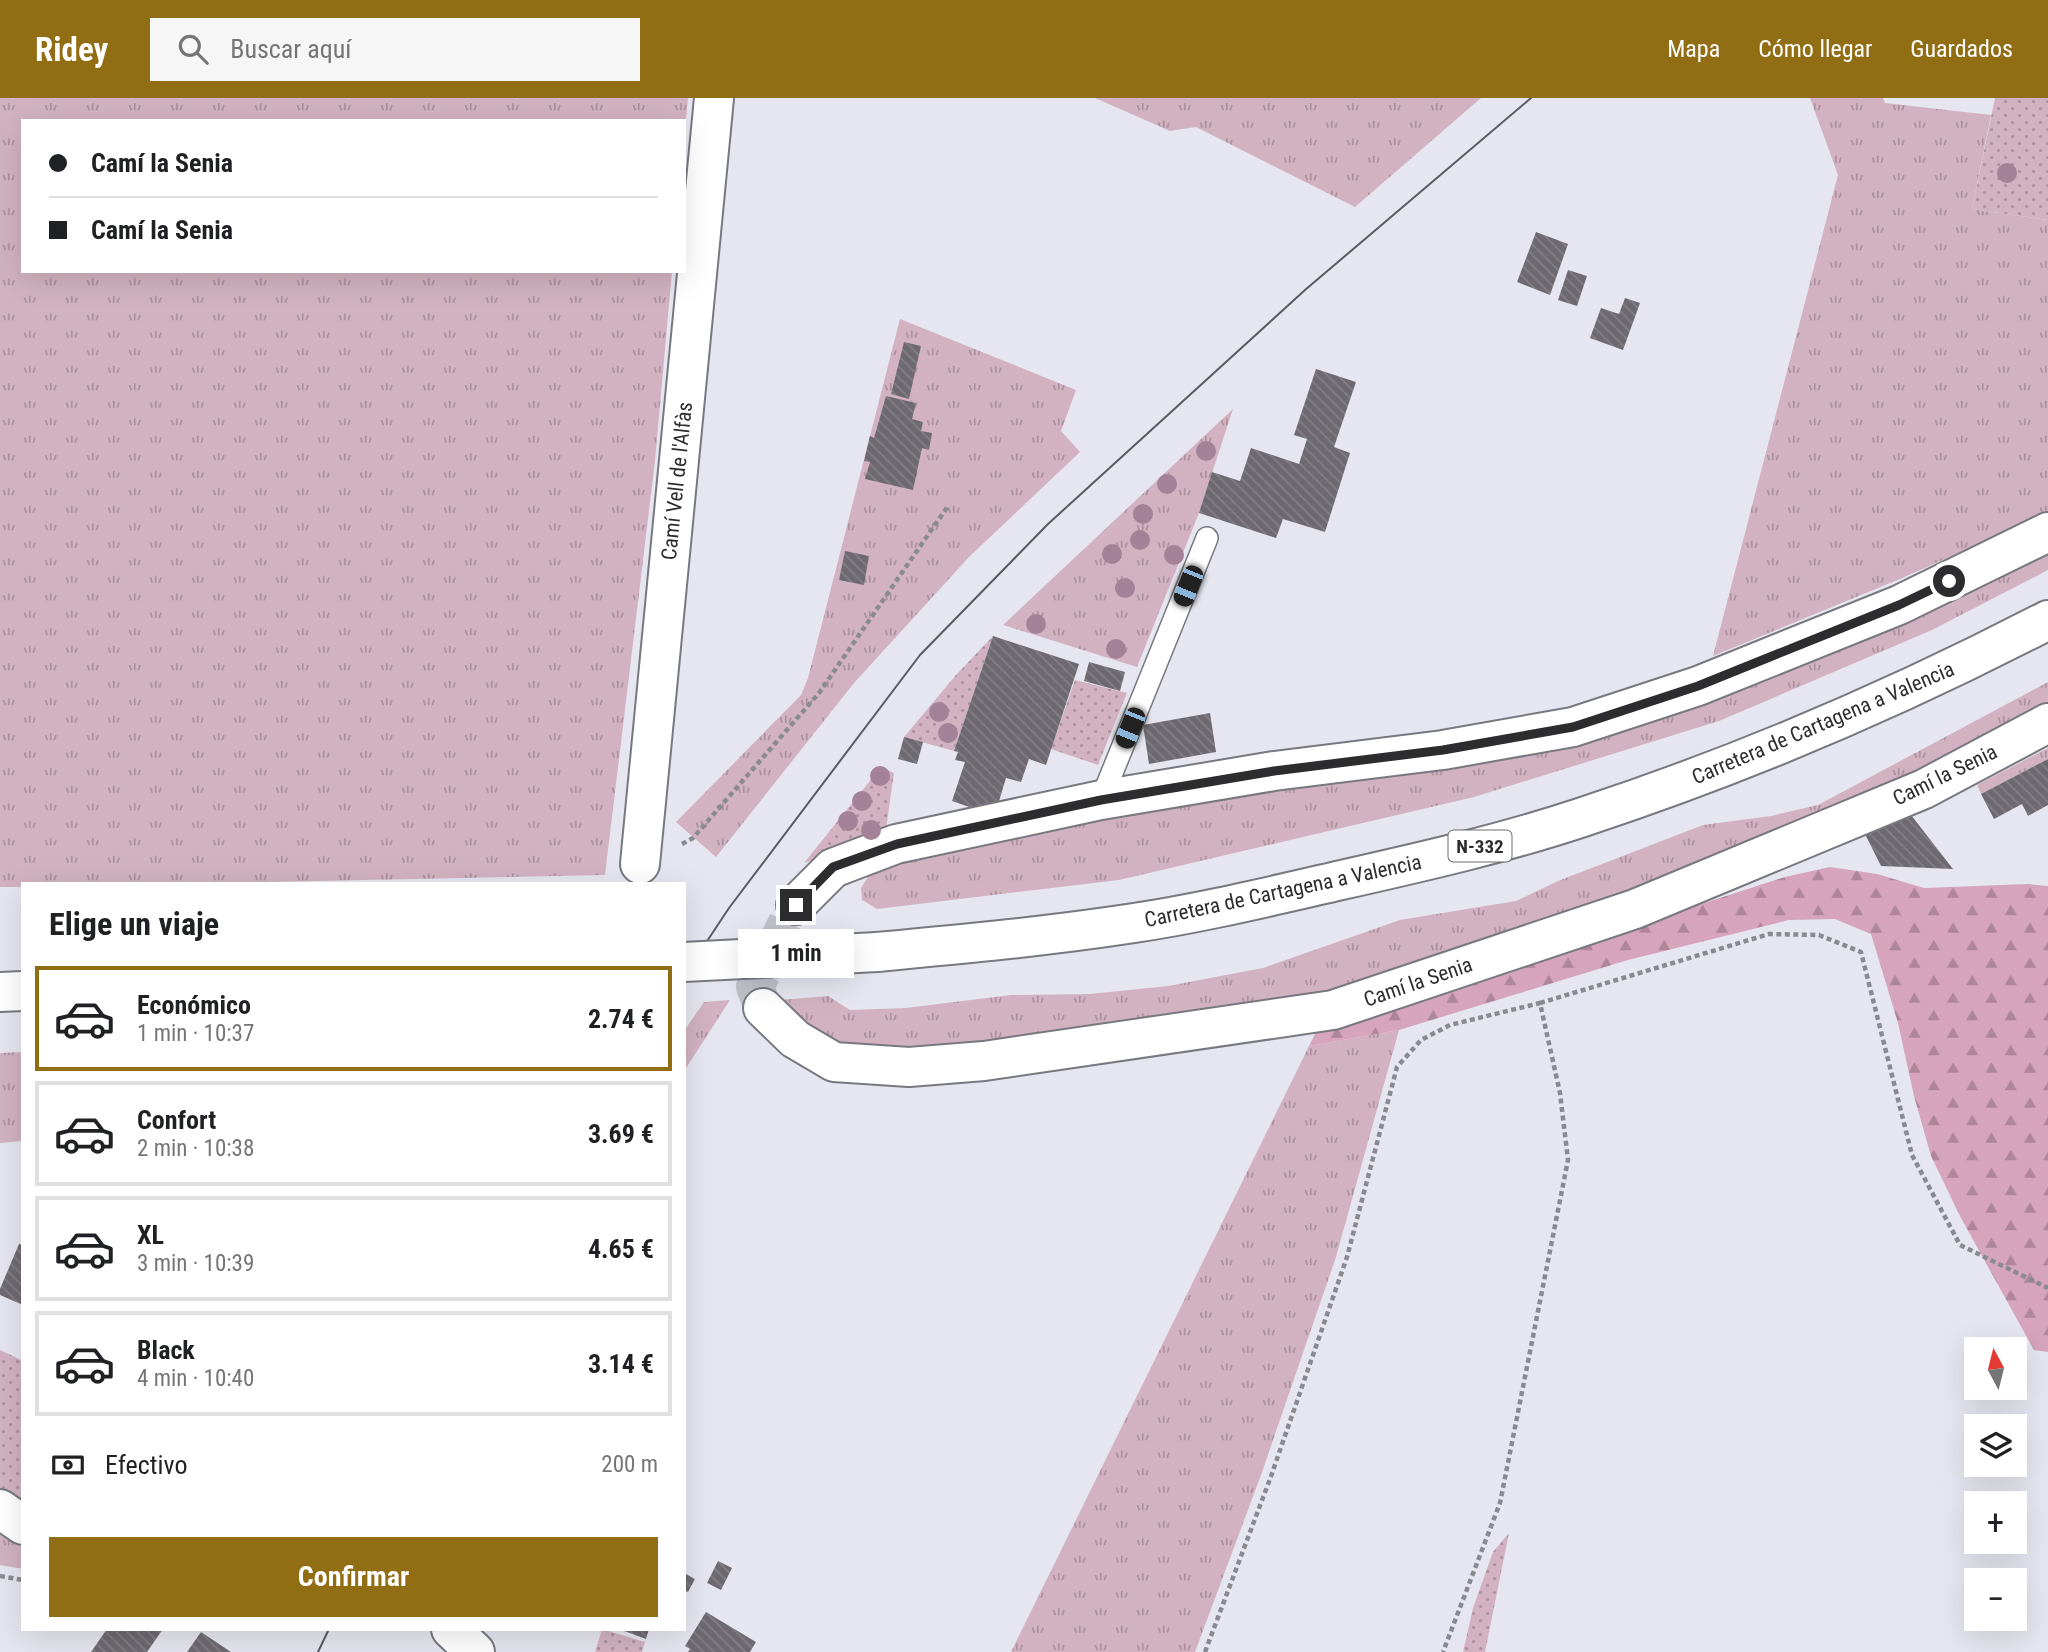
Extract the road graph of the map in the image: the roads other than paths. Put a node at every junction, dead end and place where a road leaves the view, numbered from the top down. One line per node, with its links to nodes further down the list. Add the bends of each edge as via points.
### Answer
1 (714, 98): 7 (main road, Camí Vell de l'Alfàs)
2 (2048, 532): 6 (main road, via 1899,605 1698,686 1573,727)
3 (1207, 538): 6 (lane)
4 (2048, 620): 9 (main road, Carretera de Cartagena a Valencia / N-332, bridge, via 1954,669 1757,754 1581,818 1429,860 1136,923 877,952)
5 (2048, 723): 12 (main road, Camí la Senia, via 1924,789 1635,909 1333,1010 909,1067 834,1062 795,1039)
6 (1101, 800): 8 (main road, via 897,844 833,867)
7 (640, 864)
8 (796, 905)
9 (686, 962)
10 (21, 991): 11 (main road)
11 (0, 992)
12 (763, 1008)
13 (0, 1509): 14 (main road)
14 (21, 1524)
15 (453, 1631): 16 (main road)
16 (475, 1652)

